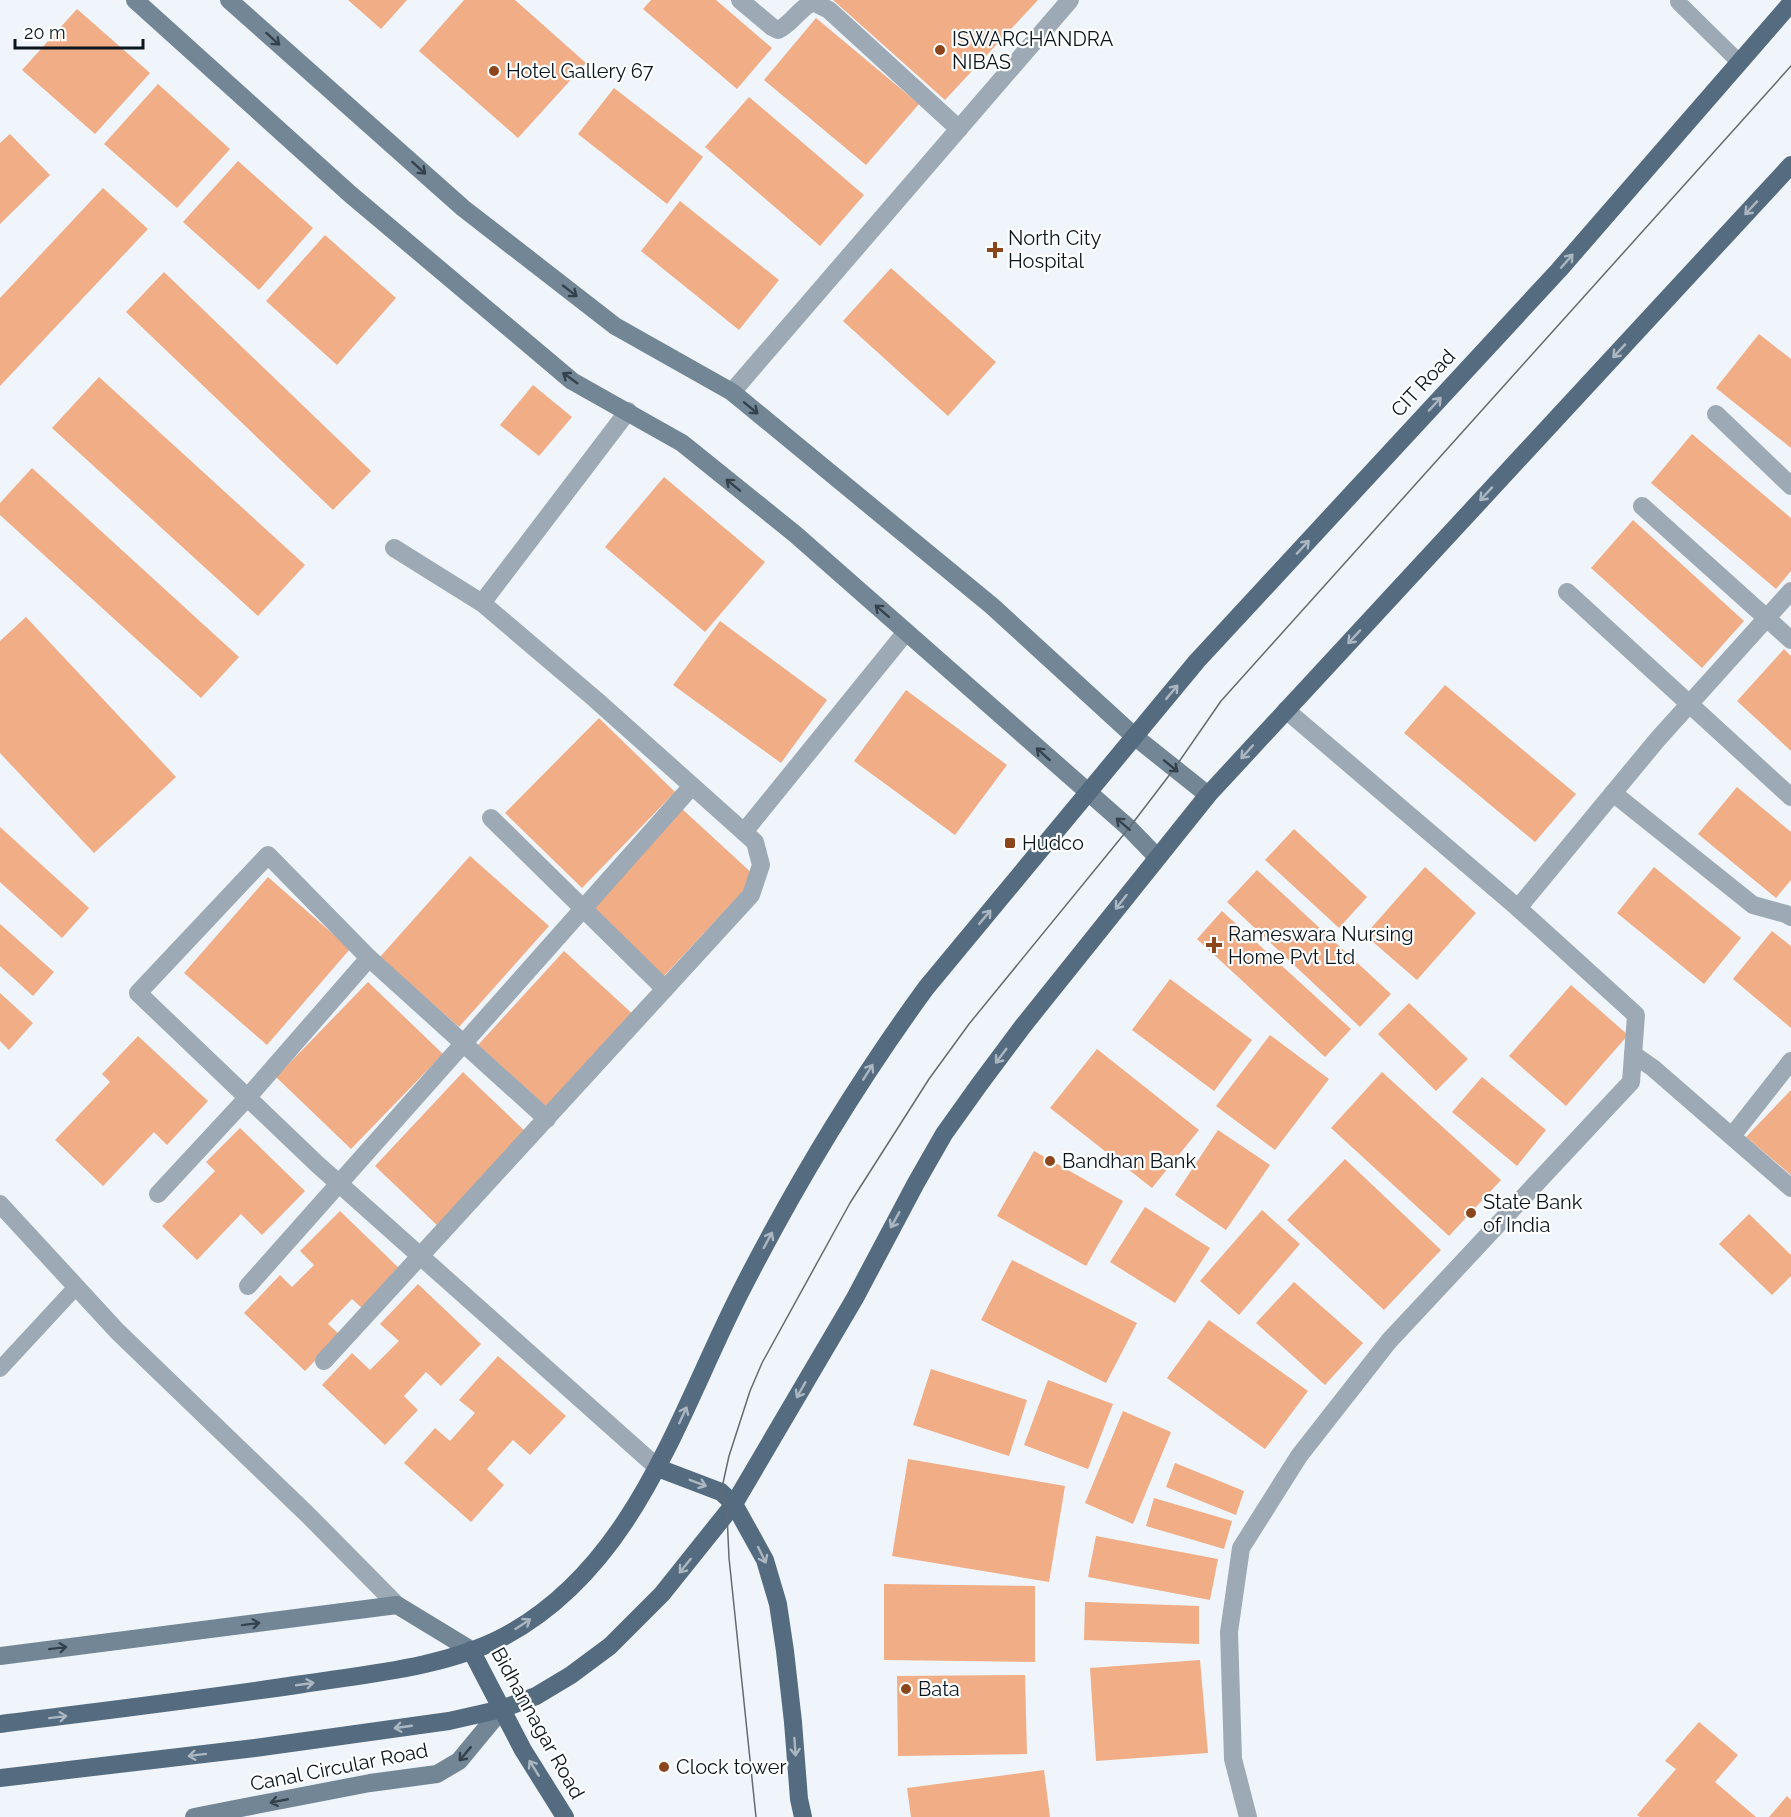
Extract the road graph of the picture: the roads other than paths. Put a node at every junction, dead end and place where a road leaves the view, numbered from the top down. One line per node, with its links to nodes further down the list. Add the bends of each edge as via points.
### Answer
1 (135, 0): 11 (main road, one-way to 1, via 572,381 350,194)
2 (229, 0): 10 (main road, one-way to 10, via 463,208 615,326)
3 (740, 0): 8 (street, via 778,30 803,6 813,2 829,10)
4 (1070, 0): 8 (street)
5 (1675, 1): 7 (lane)
6 (1791, 3): 7 (main road, CIT Road)
7 (1739, 62): 24 (main road, CIT Road, one-way to 7, via 1197,661 1559,270)
8 (959, 129): 10 (street)
9 (1791, 165): 23 (main road, one-way to 23)
10 (732, 392): 24 (main road, one-way to 24, via 992,606)
11 (628, 411): 18 (street); 20 (main road, one-way to 11, via 795,534 691,450)
12 (1716, 414): 13 (street)
13 (1791, 486)
14 (1642, 506): 19 (street)
15 (393, 548): 18 (street)
16 (1791, 591): 19 (street)
17 (1567, 592): 22 (street)
18 (482, 603): 25 (street)
19 (1766, 618): 21 (street); 22 (street)
20 (906, 632): 26 (main road, one-way to 20); 31 (street)
21 (1791, 640)
22 (1689, 705): 27 (street); 29 (street)
23 (1286, 710): 28 (main road, one-way to 28); 33 (street)
24 (1134, 736): 26 (main road, CIT Road); 28 (main road, one-way to 28)
25 (692, 786): 31 (street); 34 (street)
26 (1087, 793): 32 (main road, one-way to 26); 53 (main road, CIT Road, one-way to 26, via 739,1294 787,1205 870,1069 926,988)
27 (1614, 793): 33 (street); 35 (street, via 1753,905)
28 (1208, 795): 32 (main road)
29 (1791, 797)
30 (491, 818): 34 (street)
31 (744, 832): 37 (street, via 755,842 761,865 751,895)
32 (1157, 857): 54 (main road, one-way to 54, via 1023,1026 944,1134 855,1298)
33 (1518, 908): 39 (street, via 1636,1015)
34 (583, 909): 37 (street); 38 (street)
35 (1791, 917)
36 (369, 958): 38 (street); 41 (street); 41 (street, via 268,855 138,993)
37 (665, 989): 42 (street)
38 (464, 1044): 42 (street); 44 (street)
39 (1633, 1054): 43 (street); 64 (street, via 1631,1082 1389,1341 1299,1456 1240,1548 1229,1656 1233,1759)
40 (1791, 1061): 43 (street)
41 (247, 1098): 44 (street); 46 (street)
42 (547, 1119): 48 (street)
43 (1732, 1136): 45 (street)
44 (340, 1184): 48 (street); 49 (street)
45 (1791, 1188)
46 (158, 1194)
47 (0, 1204): 50 (street)
48 (421, 1257): 51 (street); 53 (street)
49 (248, 1286)
50 (76, 1287): 52 (lane); 55 (street)
51 (324, 1361)
52 (0, 1368)
53 (658, 1468): 54 (main road, one-way to 54, via 721,1492); 56 (main road, CIT Road, one-way to 53, via 529,1622 562,1596 597,1559)
54 (734, 1504): 58 (main road, one-way to 58, via 662,1594 610,1646 536,1696); 63 (main road, one-way to 63, via 765,1560 778,1604)
55 (397, 1605): 56 (main road); 57 (main road, one-way to 55)
56 (471, 1650): 58 (main road, Bidhannagar Road); 59 (main road, CIT Road, one-way to 56, via 354,1677)
57 (0, 1656)
58 (502, 1709): 60 (main road, one-way to 60, via 449,1721 255,1748); 61 (main road, Canal Circular Road, one-way to 61, via 459,1761 437,1774); 62 (main road, Bidhannagar Road, one-way to 58)
59 (0, 1724)
60 (0, 1778)
61 (194, 1817)
62 (565, 1817)
63 (803, 1817)
64 (1248, 1817)

